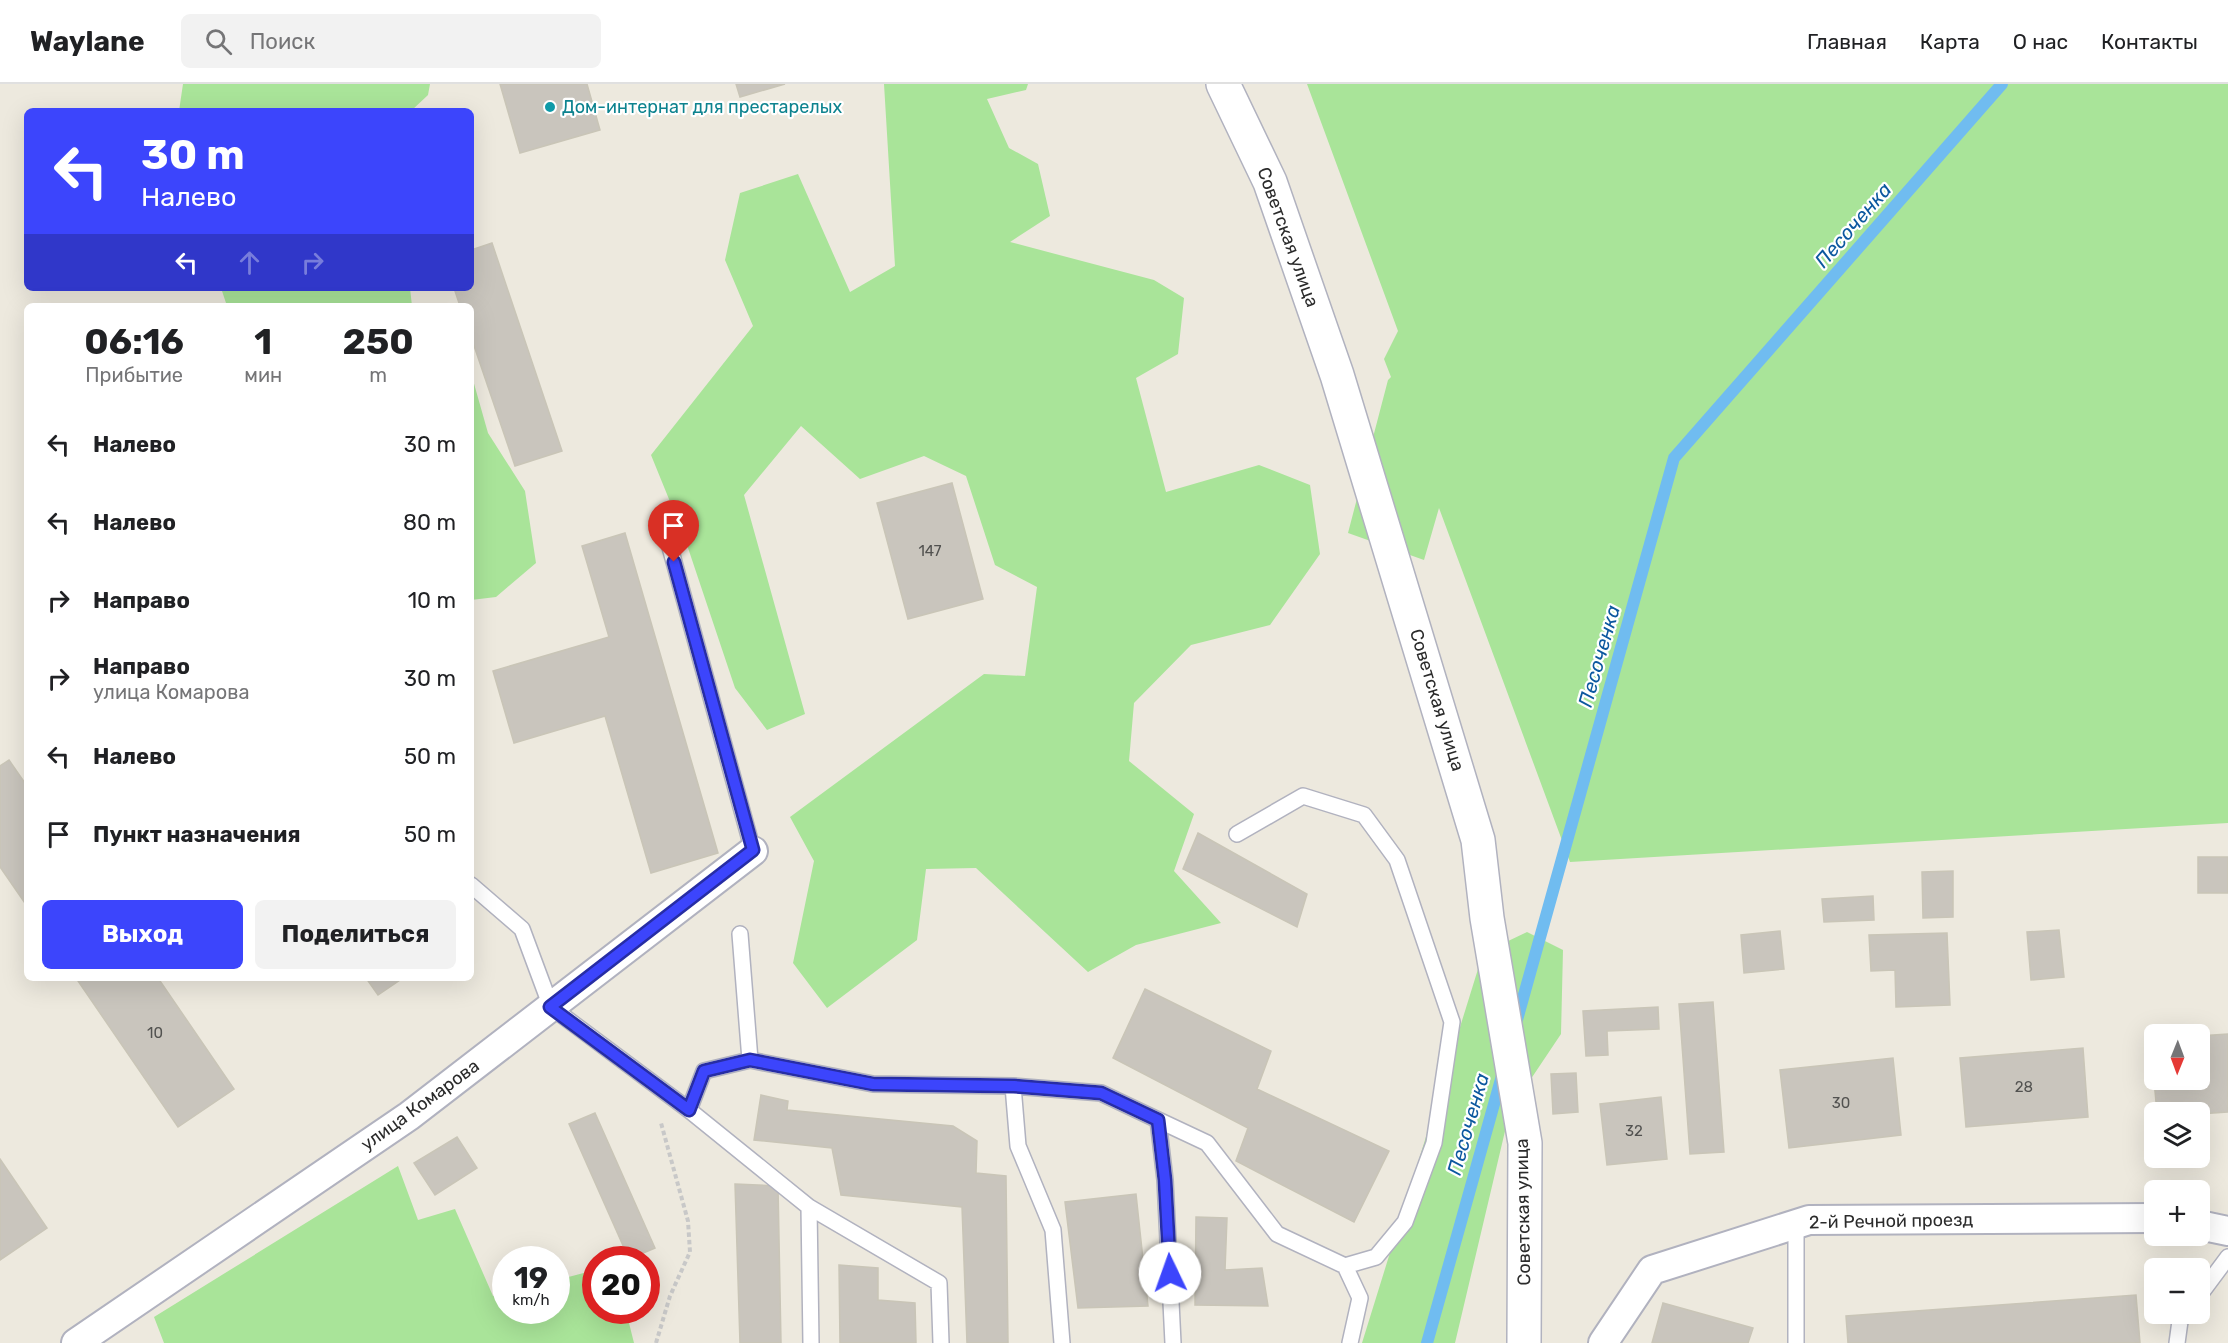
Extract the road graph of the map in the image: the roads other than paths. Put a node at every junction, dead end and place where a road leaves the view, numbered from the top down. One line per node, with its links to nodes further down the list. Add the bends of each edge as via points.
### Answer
1 (1223, 84): 27 (street, Советская улица, via 1270,182 1337,375 1478,840 1487,918 1525,1143)
2 (668, 540): 4 (lane)
3 (1237, 834): 18 (lane, via 1303,796 1364,815 1397,861 1452,1022 1434,1143 1405,1222 1376,1257)
4 (753, 850): 7 (street, улица Комарова)
5 (474, 888): 7 (lane, via 522,929)
6 (740, 934): 8 (lane)
7 (550, 1007): 10 (lane); 21 (street, улица Комарова, via 409,1116)
8 (750, 1060): 9 (lane, via 873,1084); 10 (lane, via 704,1071)
9 (1014, 1086): 11 (lane, via 1101,1093); 24 (lane, via 1018,1146 1053,1230)
10 (689, 1110): 12 (lane)
11 (1158, 1120): 18 (lane, via 1208,1143 1277,1233); 25 (lane)
12 (809, 1207): 22 (lane); 23 (lane, via 939,1283)
13 (2144, 1218): 14 (street, 2-й Речной проезд, via 1809,1220)
14 (1796, 1224): 28 (street, 2-й Речной проезд, via 1652,1270); 29 (lane)
15 (2210, 1227): 16 (street)
16 (2228, 1231)
17 (2228, 1257): 19 (lane)
18 (1345, 1266): 26 (lane, via 1360,1298)
19 (2210, 1281)
20 (2180, 1324): 30 (lane)
21 (76, 1343)
22 (811, 1343)
23 (942, 1343)
24 (1062, 1343)
25 (1173, 1343)
26 (1350, 1343)
27 (1524, 1343)
28 (1603, 1343)
29 (1797, 1343)
30 (2177, 1343)

